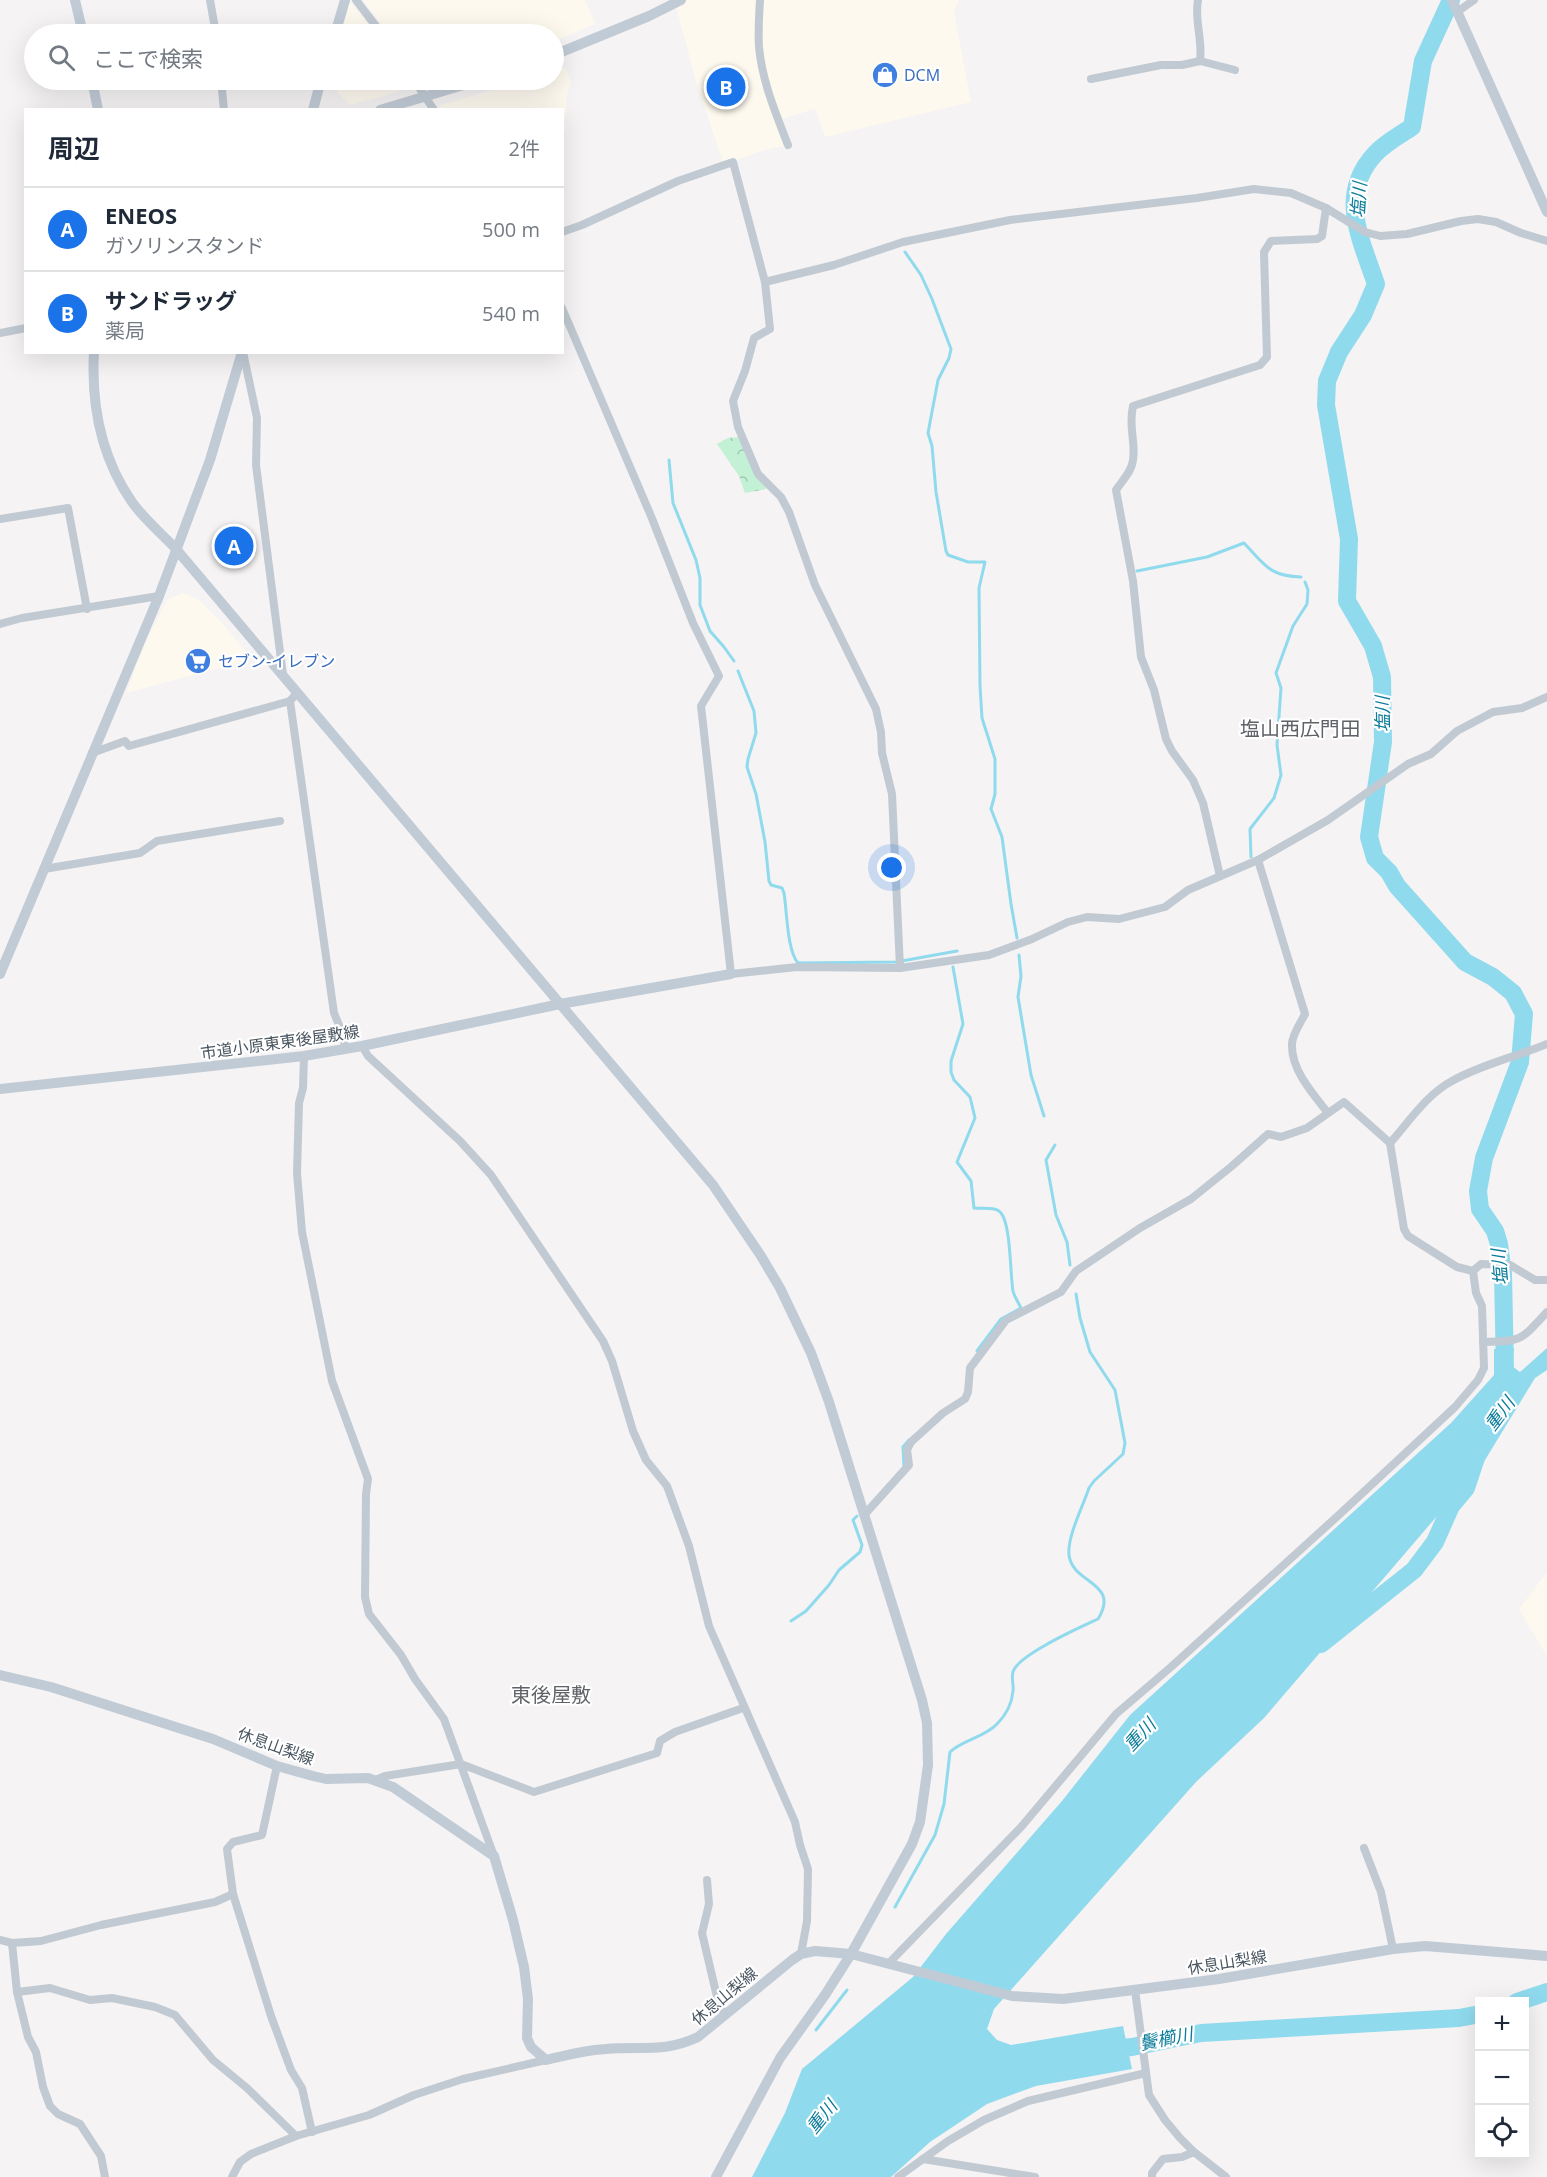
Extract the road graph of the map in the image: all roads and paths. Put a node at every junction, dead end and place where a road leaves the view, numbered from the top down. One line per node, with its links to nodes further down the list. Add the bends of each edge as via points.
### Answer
1 (75, 0): 11 (street)
2 (210, 0): 12 (street)
3 (345, 0): 13 (street)
4 (356, 0): 14 (street)
5 (681, 0): 15 (street)
6 (759, 0): 30 (street, via 759,47 774,110)
7 (1198, 0): 16 (street)
8 (1452, 0): 10 (street)
9 (1474, 0): 10 (street)
10 (1458, 12): 32 (street)
11 (81, 24)
12 (214, 24)
13 (338, 24)
14 (374, 24)
15 (564, 51)
16 (1200, 61): 17 (street); 18 (street)
17 (1235, 70)
18 (1091, 79)
19 (94, 90): 25 (street)
20 (222, 90): 26 (street)
21 (318, 90): 27 (street)
22 (421, 90): 24 (street)
23 (446, 90): 24 (street)
24 (425, 96): 28 (street); 29 (street)
25 (98, 108)
26 (224, 108)
27 (314, 108)
28 (386, 108)
29 (433, 108)
30 (788, 145)
31 (1326, 208): 34 (street, via 1365,232 1380,236 1478,219); 35 (street, via 1291,193 1254,189 1022,218 903,242); 54 (street, via 1322,236 1271,241 1264,252 1267,357 1260,365 1133,406 1133,461 1116,490 1133,581 1141,657 1166,739 1201,796)
32 (1547, 212)
33 (564, 231): 35 (street, via 678,181 733,162)
34 (1547, 241)
35 (765, 282): 55 (street, via 770,329 754,338 733,401 738,427 758,474 781,497 789,512 815,585 876,709 892,794)
36 (564, 313): 57 (street, via 693,623 719,676 702,706)
37 (24, 328): 38 (street)
38 (0, 333)
39 (94, 354): 43 (street, via 94,406 108,460 133,504)
40 (241, 354): 43 (street, via 210,460)
41 (242, 354): 47 (street, via 256,418 256,465)
42 (0, 519): 45 (street, via 68,508)
43 (176, 549): 44 (street); 47 (street)
44 (159, 596): 45 (street); 50 (street)
45 (87, 609): 46 (street)
46 (0, 624)
47 (284, 677): 48 (street)
48 (294, 697): 50 (street, via 129,746 125,741); 58 (street); 61 (street, via 334,1013)
49 (1547, 697): 52 (street, via 1522,708 1492,712 1457,731 1431,754 1408,764 1328,820)
50 (92, 753): 53 (street)
51 (280, 821): 53 (street, via 157,841 140,853)
52 (1258, 861): 54 (street); 64 (street, via 1305,1014 1291,1042 1294,1059 1305,1084)
53 (44, 869): 56 (street)
54 (1220, 876): 55 (street, via 1188,890 1165,907 1119,919 1087,917 988,955)
55 (900, 968): 57 (street, via 797,967)
56 (0, 974)
57 (731, 974): 58 (street, 市道小原東東後屋敷線)
58 (561, 1004): 60 (street, 市道小原東東後屋敷線); 70 (street, via 713,1185 761,1256 800,1327 819,1372)
59 (1547, 1044): 65 (street, via 1450,1081)
60 (362, 1046): 61 (street, 市道小原東東後屋敷線); 72 (street, via 491,1175 603,1341 633,1431 646,1460 667,1486 689,1546 708,1626)
61 (345, 1049): 62 (street, 市道小原東東後屋敷線)
62 (304, 1056): 63 (street, 市道小原東東後屋敷線); 73 (street, via 297,1173 302,1232 332,1381 368,1479 365,1597 369,1614 444,1719)
63 (0, 1089)
64 (1328, 1113): 65 (street, via 1344,1102); 70 (street, via 1307,1128 1281,1137 1268,1134 1191,1199 1076,1271 1061,1292 1006,1320 970,1368 965,1399 911,1442 907,1450 909,1465)
65 (1390, 1143): 66 (street, via 1408,1236 1457,1267)
66 (1473, 1271): 67 (street, via 1481,1264 1510,1265 1535,1280); 69 (street, via 1482,1306)
67 (1547, 1280)
68 (1547, 1312): 69 (street, via 1524,1337)
69 (1483, 1342): 86 (street, via 1484,1368 1455,1407 1116,1714 1022,1826)
70 (865, 1514): 84 (street, via 922,1700 928,1765 920,1822 912,1844)
71 (0, 1676): 74 (street, 休息山梨線, via 51,1687 213,1739)
72 (743, 1708): 73 (street, via 675,1732 660,1741 657,1753 534,1792); 83 (street, via 795,1822 808,1869 807,1921)
73 (461, 1764): 75 (street); 77 (street)
74 (277, 1766): 75 (street, 休息山梨線, via 326,1779); 79 (street, via 262,1835 233,1842 227,1849)
75 (376, 1780): 77 (street, 休息山梨線, via 393,1787)
76 (1364, 1848): 82 (street, via 1381,1892)
77 (494, 1856): 90 (street, via 524,1968 527,2038)
78 (707, 1880): 89 (street, via 709,1904 702,1933)
79 (233, 1894): 81 (street, via 215,1902 41,1941); 92 (street, via 271,2016 302,2088)
80 (0, 1940): 81 (street)
81 (12, 1943): 88 (street)
82 (1393, 1949): 85 (street, 休息山梨線, via 1425,1946); 87 (street, 休息山梨線)
83 (801, 1954): 84 (street, 休息山梨線); 89 (street, 休息山梨線)
84 (851, 1954): 86 (street, 休息山梨線); 99 (street, via 780,2058)
85 (1547, 1956)
86 (892, 1964): 87 (street, 休息山梨線, via 1012,1996 1063,1999)
87 (1135, 1990): 91 (street)
88 (16, 1992): 93 (street, via 50,1988 90,2000 112,1998 155,2007 175,2015 213,2061); 97 (street, via 50,2106 80,2124 101,2156)
89 (725, 2016): 90 (street, 休息山梨線, via 698,2037 666,2048 607,2049)
90 (546, 2060): 92 (street, via 463,2079)
91 (1146, 2073): 94 (street, via 1149,2095); 95 (street, via 1028,2101 984,2120)
92 (312, 2132): 93 (street)
93 (296, 2136): 98 (street, via 251,2154 240,2162)
94 (1194, 2152): 96 (street, via 1163,2159); 103 (street)
95 (922, 2159): 100 (street); 101 (street)
96 (1152, 2175): 102 (street)
97 (105, 2177)
98 (232, 2177)
99 (716, 2177)
100 (898, 2177)
101 (1035, 2177)
102 (1144, 2177)
103 (1226, 2177)

